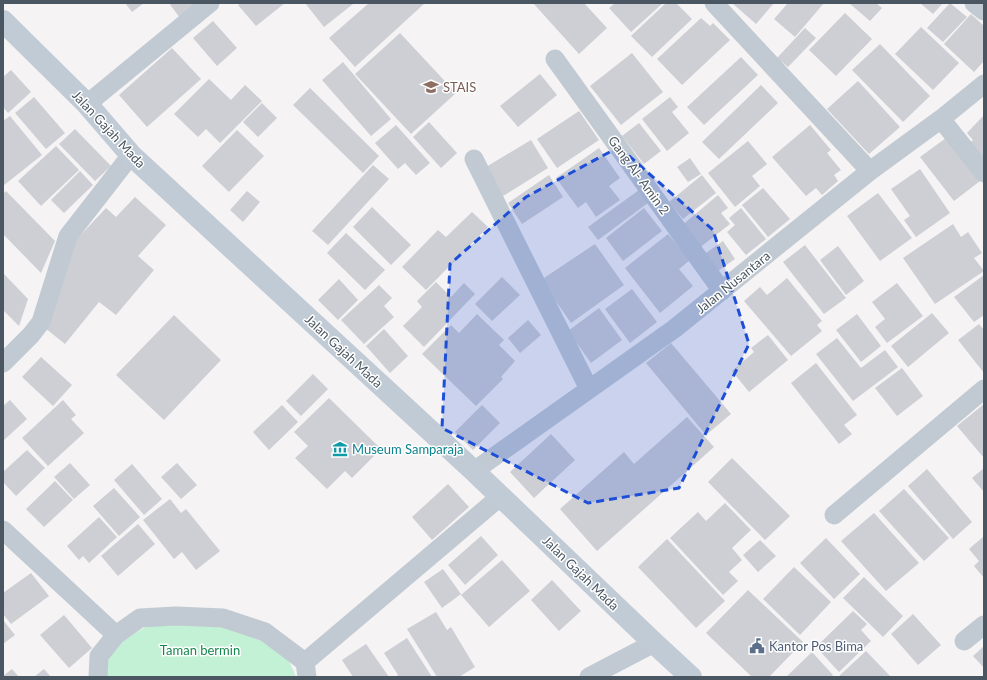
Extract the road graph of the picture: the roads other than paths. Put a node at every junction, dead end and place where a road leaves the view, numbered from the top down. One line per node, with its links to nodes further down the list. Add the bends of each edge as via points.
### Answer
1 (210, 3): 8 (street)
2 (714, 3): 12 (street)
3 (974, 3): 4 (street)
4 (984, 11)
5 (3, 21): 8 (main road, Jalan Gajah Mada)
6 (555, 59): 14 (street, Gang Al- Amin 2)
7 (984, 84): 9 (street, Jalan Nusantara)
8 (87, 104): 10 (main road, Jalan Gajah Mada)
9 (941, 119): 12 (street, Jalan Nusantara); 13 (street)
10 (131, 155): 15 (street, via 68,236 40,322 31,335); 18 (main road, Jalan Gajah Mada)
11 (474, 159): 16 (street)
12 (870, 171): 14 (street, Jalan Nusantara)
13 (984, 173)
14 (722, 291): 16 (street, Jalan Nusantara, via 674,329)
15 (3, 363)
16 (589, 389): 18 (street, Jalan Nusantara)
17 (984, 389): 20 (street)
18 (474, 470): 19 (main road, Jalan Gajah Mada)
19 (501, 496): 25 (main road, Jalan Gajah Mada); 26 (street)
20 (834, 515)
21 (3, 530): 23 (street)
22 (984, 625): 24 (street)
23 (116, 635): 26 (street, via 140,618 223,618 265,632); 27 (street, via 99,656)
24 (964, 641)
25 (654, 643): 28 (street); 29 (main road, Jalan Gajah Mada)
26 (306, 669)
27 (98, 677)
28 (588, 677)
29 (691, 677)

